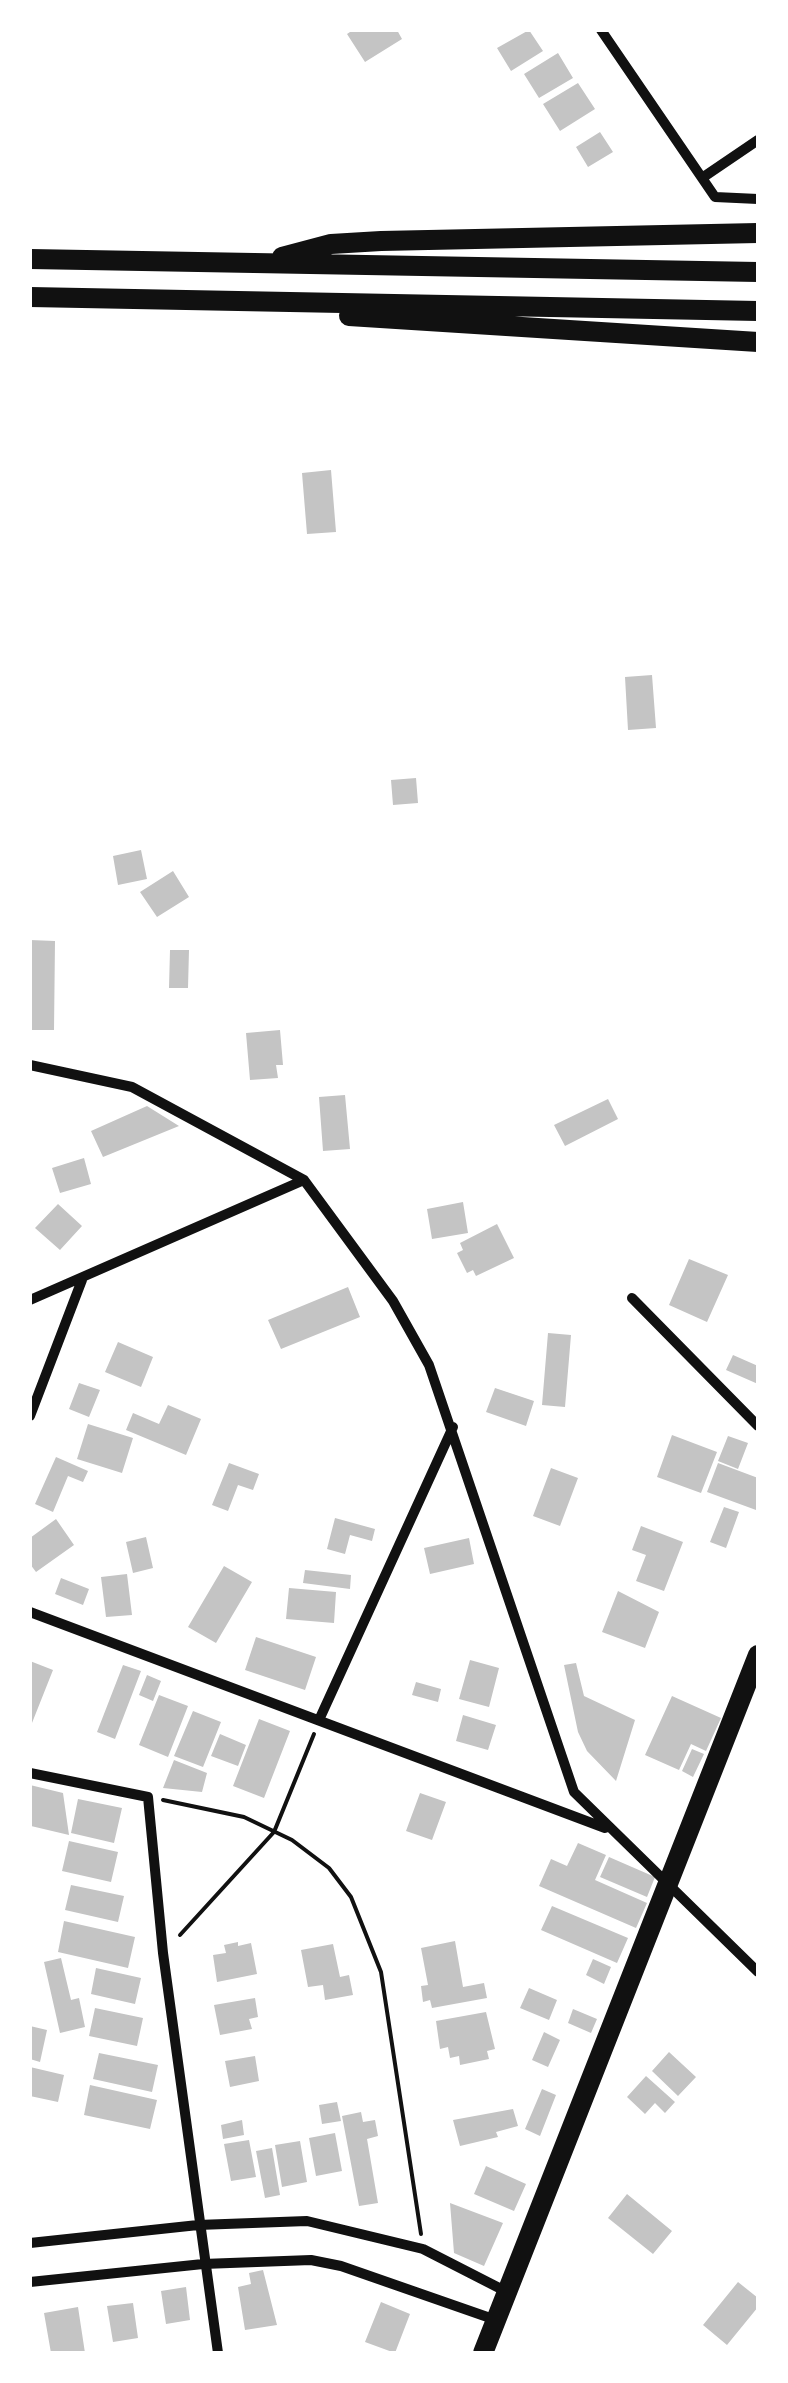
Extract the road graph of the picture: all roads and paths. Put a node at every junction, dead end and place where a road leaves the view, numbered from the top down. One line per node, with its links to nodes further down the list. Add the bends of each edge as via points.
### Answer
1 (601, 30): 3 (street)
2 (758, 140): 3 (street)
3 (702, 178): 4 (street, via 715,198)
4 (758, 199)
5 (758, 233): 7 (main road, via 332,244)
6 (30, 258): 7 (main road)
7 (272, 262): 8 (main road)
8 (758, 272)
9 (30, 297): 10 (main road)
10 (269, 304): 11 (main road); 12 (main road, via 302,314 400,322)
11 (758, 310)
12 (758, 342)
13 (30, 1065): 14 (street, via 132,1087)
14 (304, 1180): 15 (street); 20 (street, via 393,1301)
15 (82, 1280): 17 (street); 18 (street)
16 (632, 1298): 19 (street)
17 (30, 1300)
18 (30, 1416)
19 (758, 1426)
20 (453, 1427): 23 (street); 26 (street, via 574,1792)
21 (30, 1612): 23 (street)
22 (758, 1655): 28 (main road)
23 (319, 1720): 26 (street); 27 (path)
24 (30, 1773): 25 (street)
25 (148, 1797): 27 (path, via 244,1817); 29 (street)
26 (612, 1830): 28 (street)
27 (274, 1832): 29 (path); 33 (path, via 328,1868 368,1934 390,2023)
28 (667, 1883): 30 (street); 36 (main road)
29 (163, 1953): 31 (street)
30 (758, 1972)
31 (198, 2226): 32 (street); 33 (street, via 307,2221); 34 (street)
32 (30, 2243)
33 (424, 2249): 36 (street)
34 (203, 2264): 35 (street); 37 (street, via 274,2258 340,2266); 39 (street)
35 (30, 2282)
36 (508, 2293): 37 (main road)
37 (496, 2320): 38 (main road)
38 (489, 2350)
39 (218, 2353)

